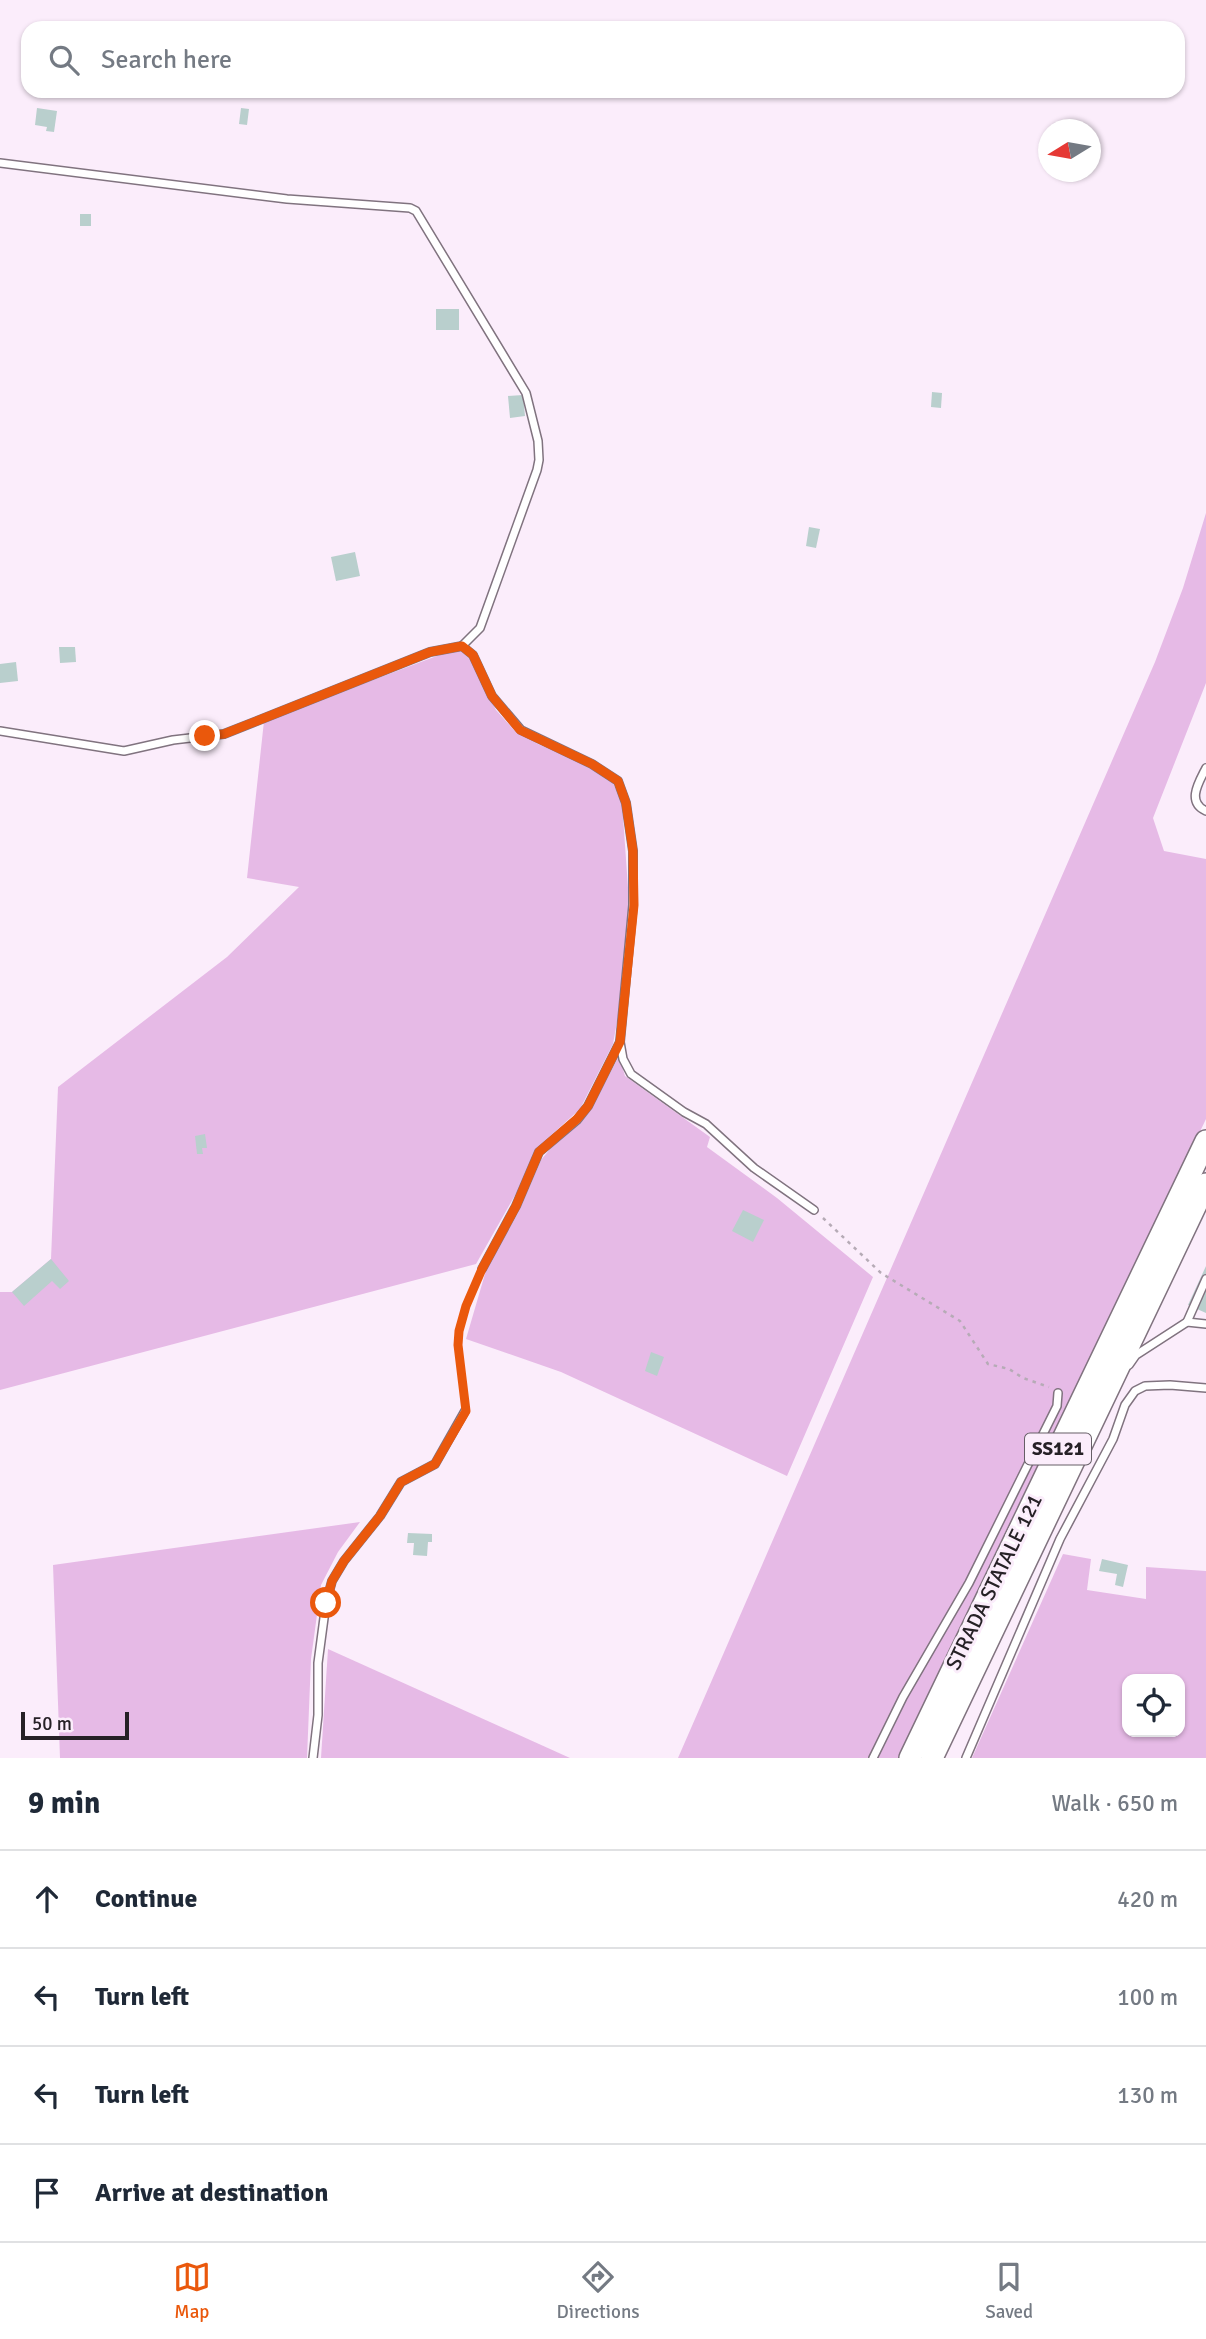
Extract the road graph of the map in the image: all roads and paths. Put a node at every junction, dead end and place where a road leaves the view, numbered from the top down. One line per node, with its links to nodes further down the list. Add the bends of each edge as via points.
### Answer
1 (0, 163): 2 (lane, via 416,211 526,393 538,441 537,470 480,628)
2 (462, 646): 3 (lane, via 430,652 224,734 124,751); 6 (lane, via 473,655 492,696 520,730 618,781 633,851 634,905)
3 (0, 731)
4 (1206, 768): 5 (lane, via 1195,800)
5 (1206, 811)
6 (620, 1042): 9 (lane, via 631,1074 706,1124 754,1168); 10 (lane, via 588,1106 539,1152)
7 (1206, 1141): 20 (main road, STRADA STATALE 121 / SS121)
8 (1206, 1184): 17 (main road, STRADA STATALE 121 / SS121)
9 (814, 1210): 15 (path, via 881,1273 960,1321 988,1364 1046,1384)
10 (482, 1269): 16 (path, via 459,1331)
11 (1206, 1279): 12 (lane)
12 (1187, 1322): 13 (lane); 17 (lane, via 1136,1355 1127,1368 1061,1504)
13 (1206, 1324)
14 (1206, 1388): 22 (lane, via 1145,1386 1125,1405 1113,1439 1055,1550)
15 (1058, 1393): 19 (lane, via 1057,1406 975,1570)
16 (466, 1411): 18 (lane, via 435,1464 401,1482 332,1581 318,1663)
17 (1034, 1545): 21 (main road, STRADA STATALE 121 / SS121)
18 (313, 1758)
19 (873, 1758)
20 (910, 1758)
21 (932, 1758)
22 (966, 1758)

